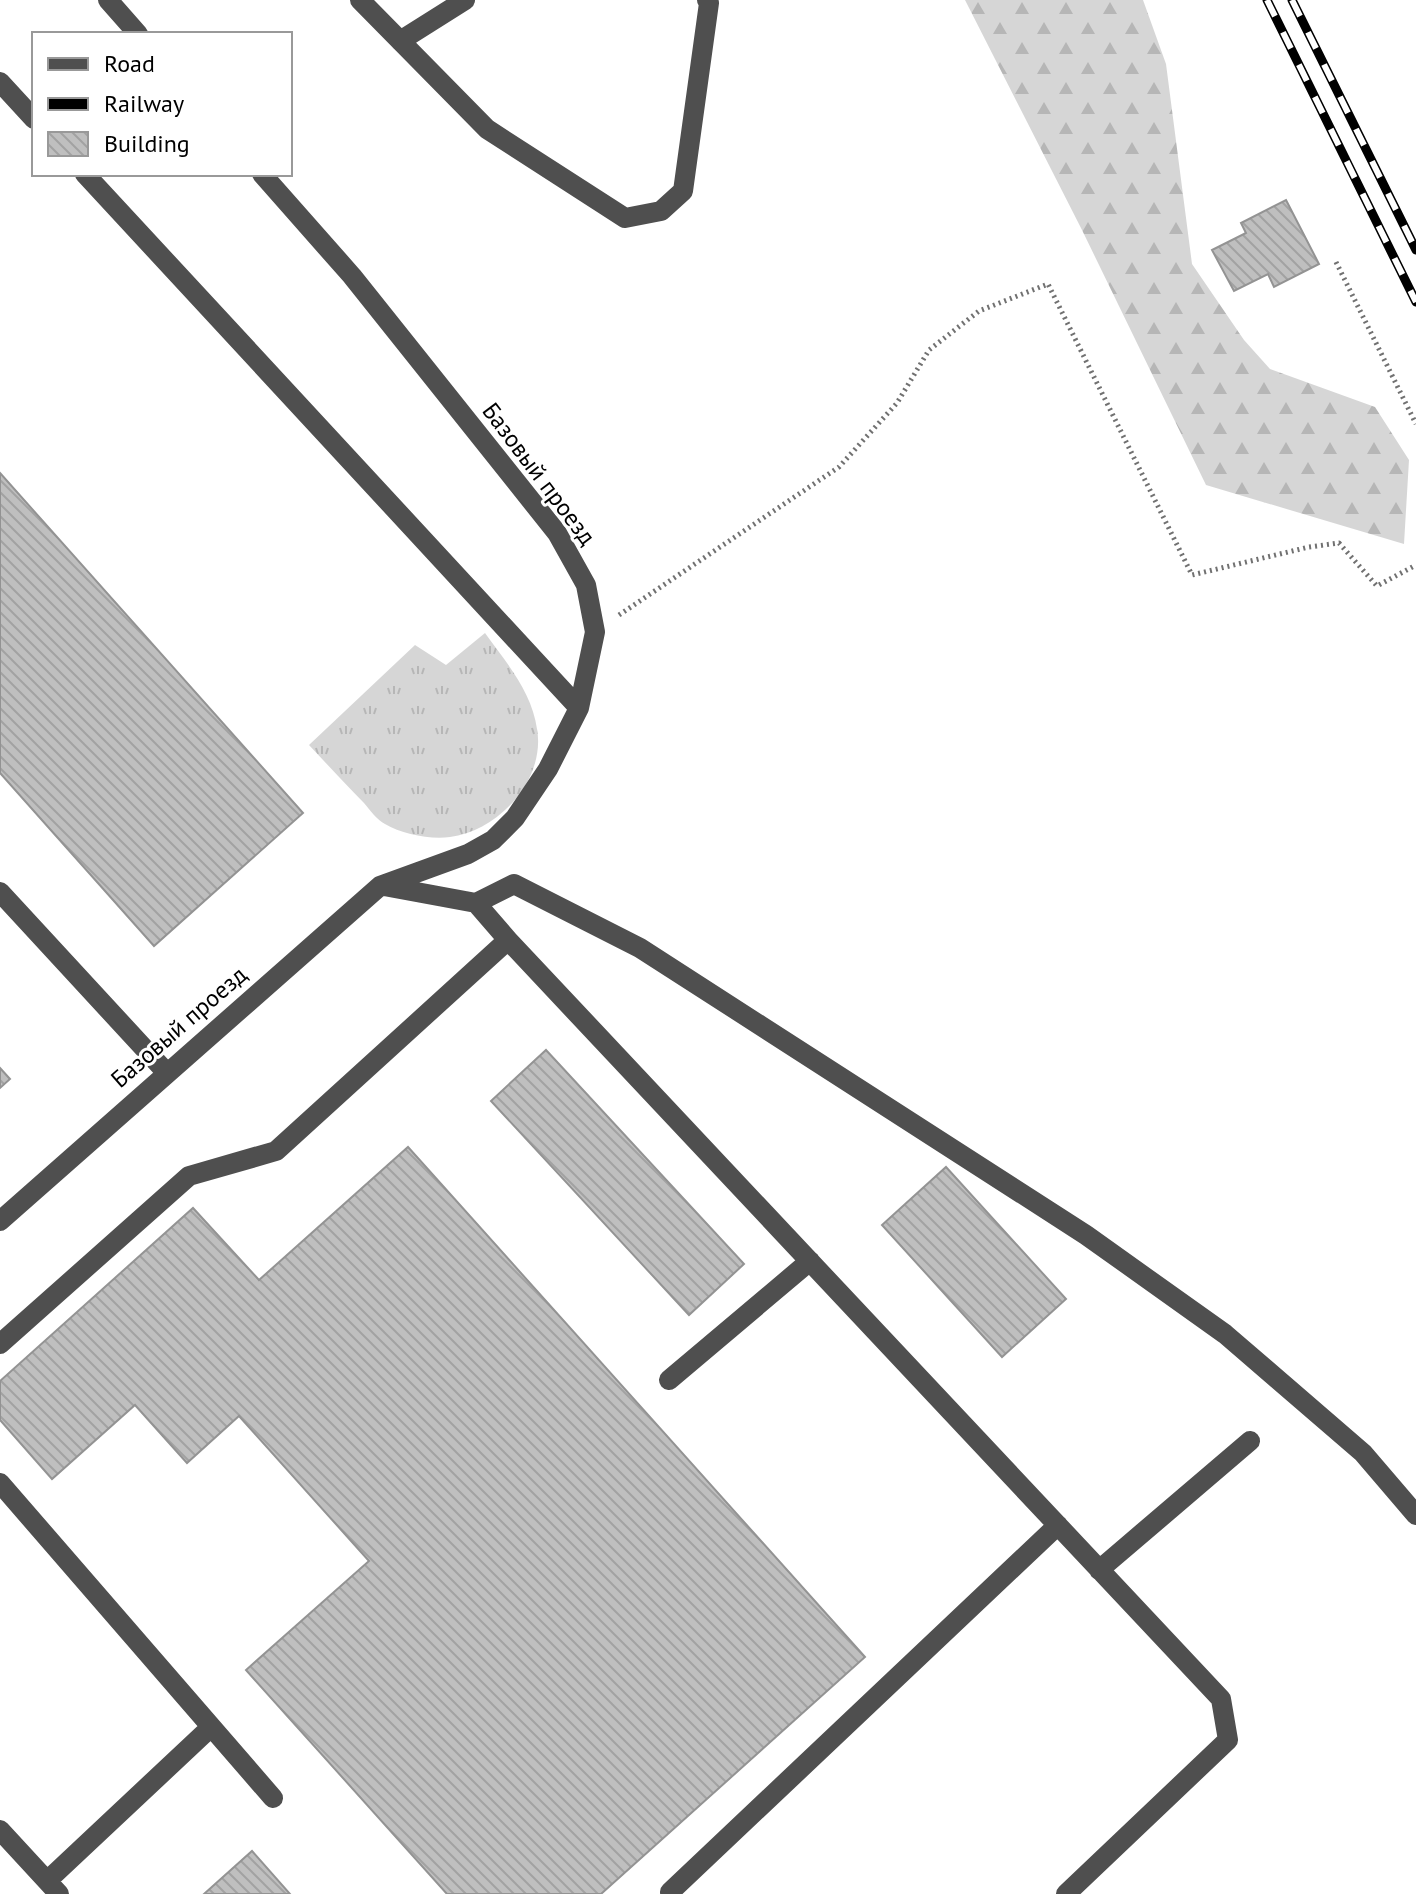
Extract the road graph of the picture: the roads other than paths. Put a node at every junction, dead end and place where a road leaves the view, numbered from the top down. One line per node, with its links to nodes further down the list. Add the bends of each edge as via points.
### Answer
1 (108, 0): 5 (street)
2 (360, 0): 6 (street)
3 (465, 0): 6 (street)
4 (707, 0): 6 (street, via 683,191 661,211 625,218 487,129)
5 (136, 32)
6 (400, 41)
7 (0, 82): 8 (street)
8 (32, 117)
9 (87, 176): 11 (street)
10 (264, 176): 11 (street, Базовый проезд, via 352,276 557,533 586,585 595,632)
11 (579, 708): 12 (street, Базовый проезд, via 533,794 493,840)
12 (380, 886): 14 (street); 16 (street, Базовый проезд)
13 (0, 892): 16 (street)
14 (476, 903): 15 (street); 23 (street, via 514,884 640,948 1074,1227 1225,1334 1363,1453)
15 (508, 940): 18 (street); 19 (street, via 276,1151 189,1176)
16 (166, 1072): 17 (street, Базовый проезд)
17 (0, 1221)
18 (810, 1261): 20 (street); 24 (street)
19 (0, 1344)
20 (669, 1380)
21 (1250, 1441): 25 (street)
22 (0, 1483): 26 (street)
23 (1416, 1515)
24 (1058, 1525): 25 (street); 30 (street)
25 (1099, 1570): 31 (street, via 1221,1699 1228,1740)
26 (210, 1728): 27 (street); 29 (street)
27 (273, 1798)
28 (0, 1830): 29 (street)
29 (53, 1887)
30 (670, 1892)
31 (1066, 1894)

